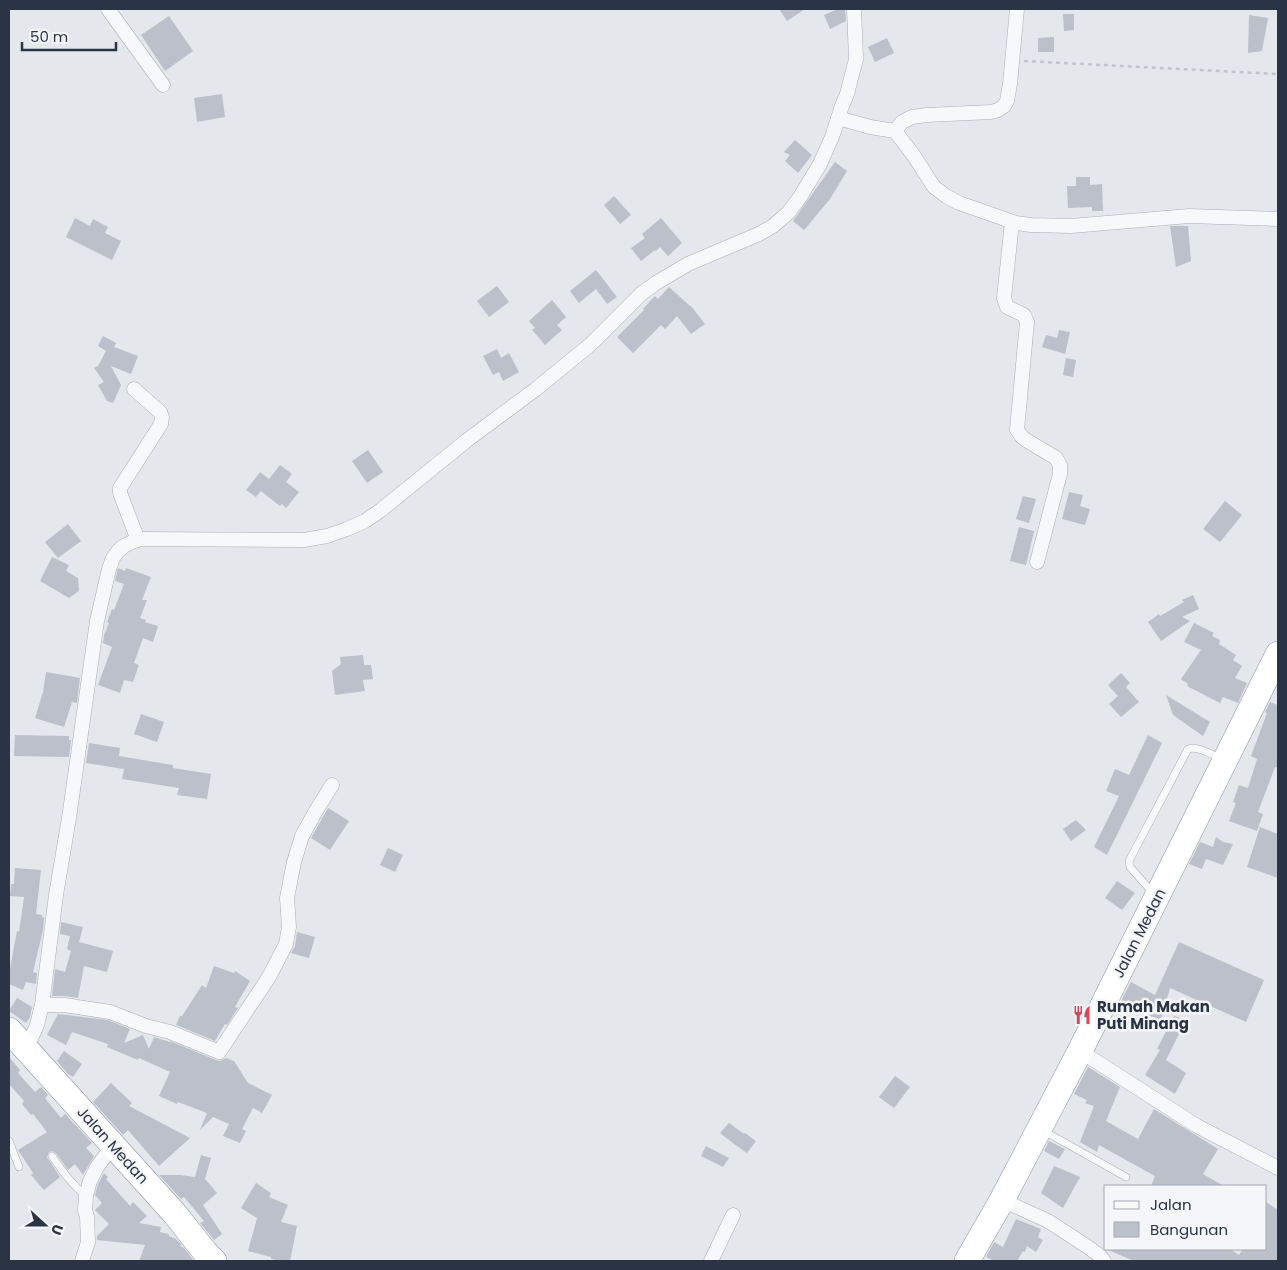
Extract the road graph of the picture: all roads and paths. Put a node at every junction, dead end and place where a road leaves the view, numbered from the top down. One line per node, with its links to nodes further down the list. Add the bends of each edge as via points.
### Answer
1 (108, 9): 6 (street)
2 (854, 9): 7 (street, via 856,59)
3 (1016, 9): 4 (street)
4 (1012, 60): 5 (path); 8 (street, via 1007,101 998,110 912,118 902,122)
5 (1278, 74)
6 (163, 85)
7 (838, 118): 8 (street); 12 (street, via 827,151 812,179 788,213 773,226 688,264 656,283 591,344 366,521 327,536 304,540)
8 (895, 132): 10 (street, via 934,187 959,203)
9 (1278, 219): 10 (street, via 1189,216 1071,226)
10 (1012, 222): 13 (street, via 1004,298 1007,307 1024,315 1027,322 1017,430 1026,440 1056,458 1060,465)
11 (134, 389): 12 (street, via 162,416 120,488)
12 (138, 540): 19 (street, via 124,546 113,558 97,620)
13 (1036, 562)
14 (1278, 654): 15 (highway, Jalan Medan)
15 (1271, 685): 16 (highway, Jalan Medan)
16 (1225, 760): 18 (highway, Jalan Medan); 18 (lane, via 1196,748 1188,749 1130,859 1130,867)
17 (332, 785): 19 (street, via 302,836 294,862 286,944 269,978 219,1052 110,1012)
18 (1156, 897): 22 (highway, Jalan Medan)
19 (42, 1005): 21 (street)
20 (9, 1030): 21 (highway, Jalan Medan)
21 (26, 1050): 25 (highway, Jalan Medan)
22 (1080, 1051): 23 (highway, Jalan Medan); 28 (street, via 1197,1126)
23 (1039, 1128): 29 (lane); 31 (highway, Jalan Medan)
24 (9, 1141): 27 (lane)
25 (113, 1145): 30 (street, via 97,1167); 34 (highway, Jalan Medan)
26 (52, 1156): 30 (lane)
27 (19, 1167)
28 (1278, 1168)
29 (1126, 1177)
30 (86, 1196): 33 (street, via 88,1242)
31 (1002, 1200): 36 (highway, Jalan Medan); 37 (street, via 1048,1221)
32 (733, 1215): 35 (street)
33 (82, 1261)
34 (214, 1261)
35 (711, 1261)
36 (967, 1261)
37 (1104, 1261)

